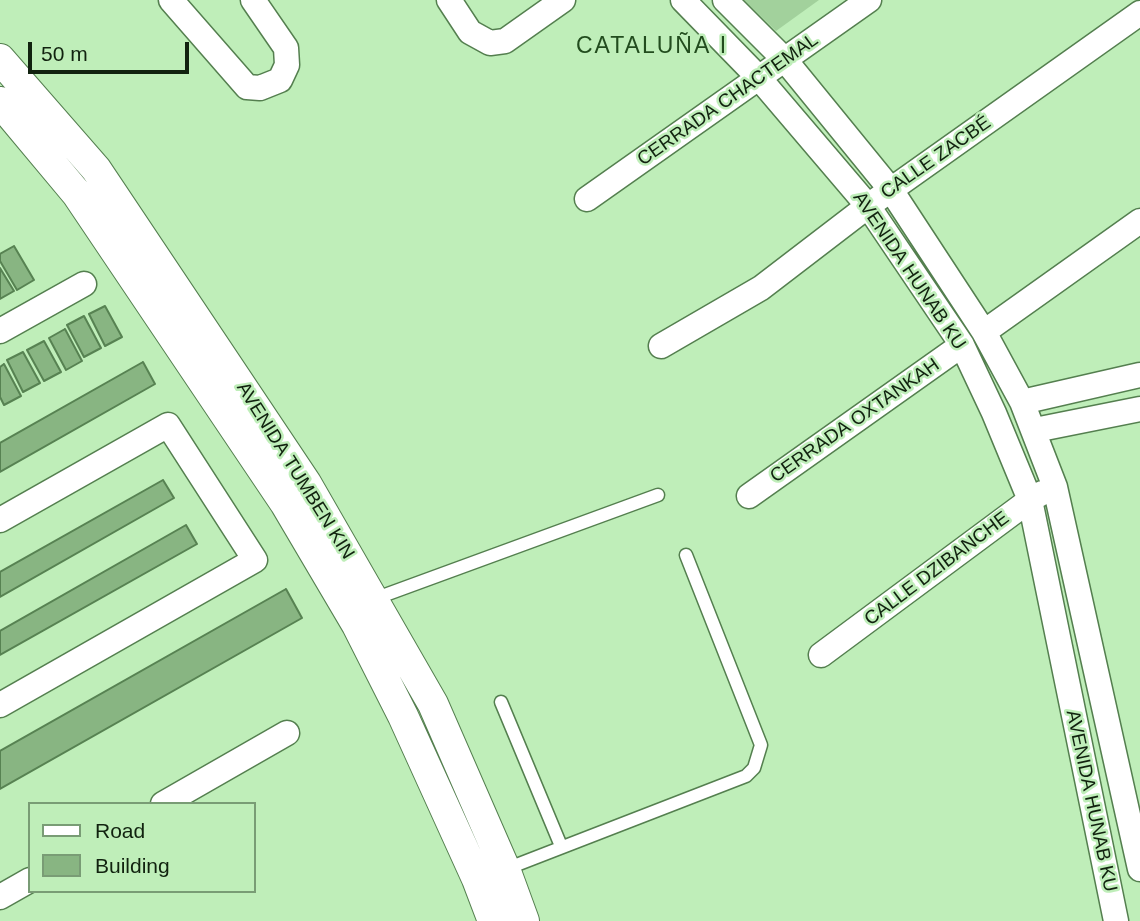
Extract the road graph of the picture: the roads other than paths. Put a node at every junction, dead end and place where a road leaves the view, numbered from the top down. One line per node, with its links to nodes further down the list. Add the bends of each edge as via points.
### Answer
1 (171, 0): 2 (street, via 247,88 260,88 280,80 287,65 286,48)
2 (253, 0)
3 (449, 0): 4 (street, via 470,32 490,43 505,41)
4 (563, 0)
5 (683, 0): 11 (street, AVENIDA HUNAB KU)
6 (725, 0): 10 (street, AVENIDA HUNAB KU)
7 (869, 0): 10 (street, CERRADA CHACTEMAL)
8 (1140, 13): 13 (street, CALLE ZACBÉ)
9 (0, 59): 32 (street, AVENIDA TUMBEN KIN, via 96,169 306,483)
10 (785, 60): 11 (street, CERRADA CHACTEMAL); 13 (street, AVENIDA HUNAB KU)
11 (759, 78): 14 (street, CERRADA CHACTEMAL); 15 (street, AVENIDA HUNAB KU)
12 (0, 103): 43 (street, AVENIDA TUMBEN KIN, via 77,194 292,514 357,625 403,716)
13 (891, 190): 15 (street, CALLE ZACBÉ); 19 (street, AVENIDA HUNAB KU)
14 (587, 199)
15 (868, 206): 20 (street, AVENIDA HUNAB KU); 21 (street, CALLE ZACBÉ, via 761,288)
16 (1140, 220): 19 (street)
17 (84, 284): 18 (street)
18 (0, 331)
19 (984, 331): 23 (street, AVENIDA HUNAB KU)
20 (962, 345): 28 (street, CERRADA OXTANKAH); 29 (street, AVENIDA HUNAB KU)
21 (661, 346)
22 (1140, 375): 23 (street)
23 (1022, 402): 25 (street, AVENIDA HUNAB KU)
24 (1140, 409): 25 (street)
25 (1035, 430): 26 (street, AVENIDA HUNAB KU)
26 (1055, 487): 29 (street, CALLE DZIBANCHE); 40 (street, AVENIDA HUNAB KU)
27 (658, 495): 32 (lane)
28 (748, 496)
29 (1030, 500): 33 (street, CALLE DZIBANCHE); 45 (street, AVENIDA HUNAB KU)
30 (0, 520): 35 (street, via 168,425 255,561)
31 (686, 555): 38 (lane, via 761,745 754,768 746,776)
32 (374, 599): 39 (street, AVENIDA TUMBEN KIN, via 433,704)
33 (821, 654)
34 (500, 702): 38 (lane)
35 (0, 705)
36 (287, 733): 37 (street)
37 (166, 802)
38 (561, 846): 39 (lane)
39 (505, 869): 44 (street, AVENIDA TUMBEN KIN)
40 (1140, 869)
41 (28, 881): 42 (street)
42 (0, 897)
43 (493, 921)
44 (524, 921)
45 (1116, 921)

